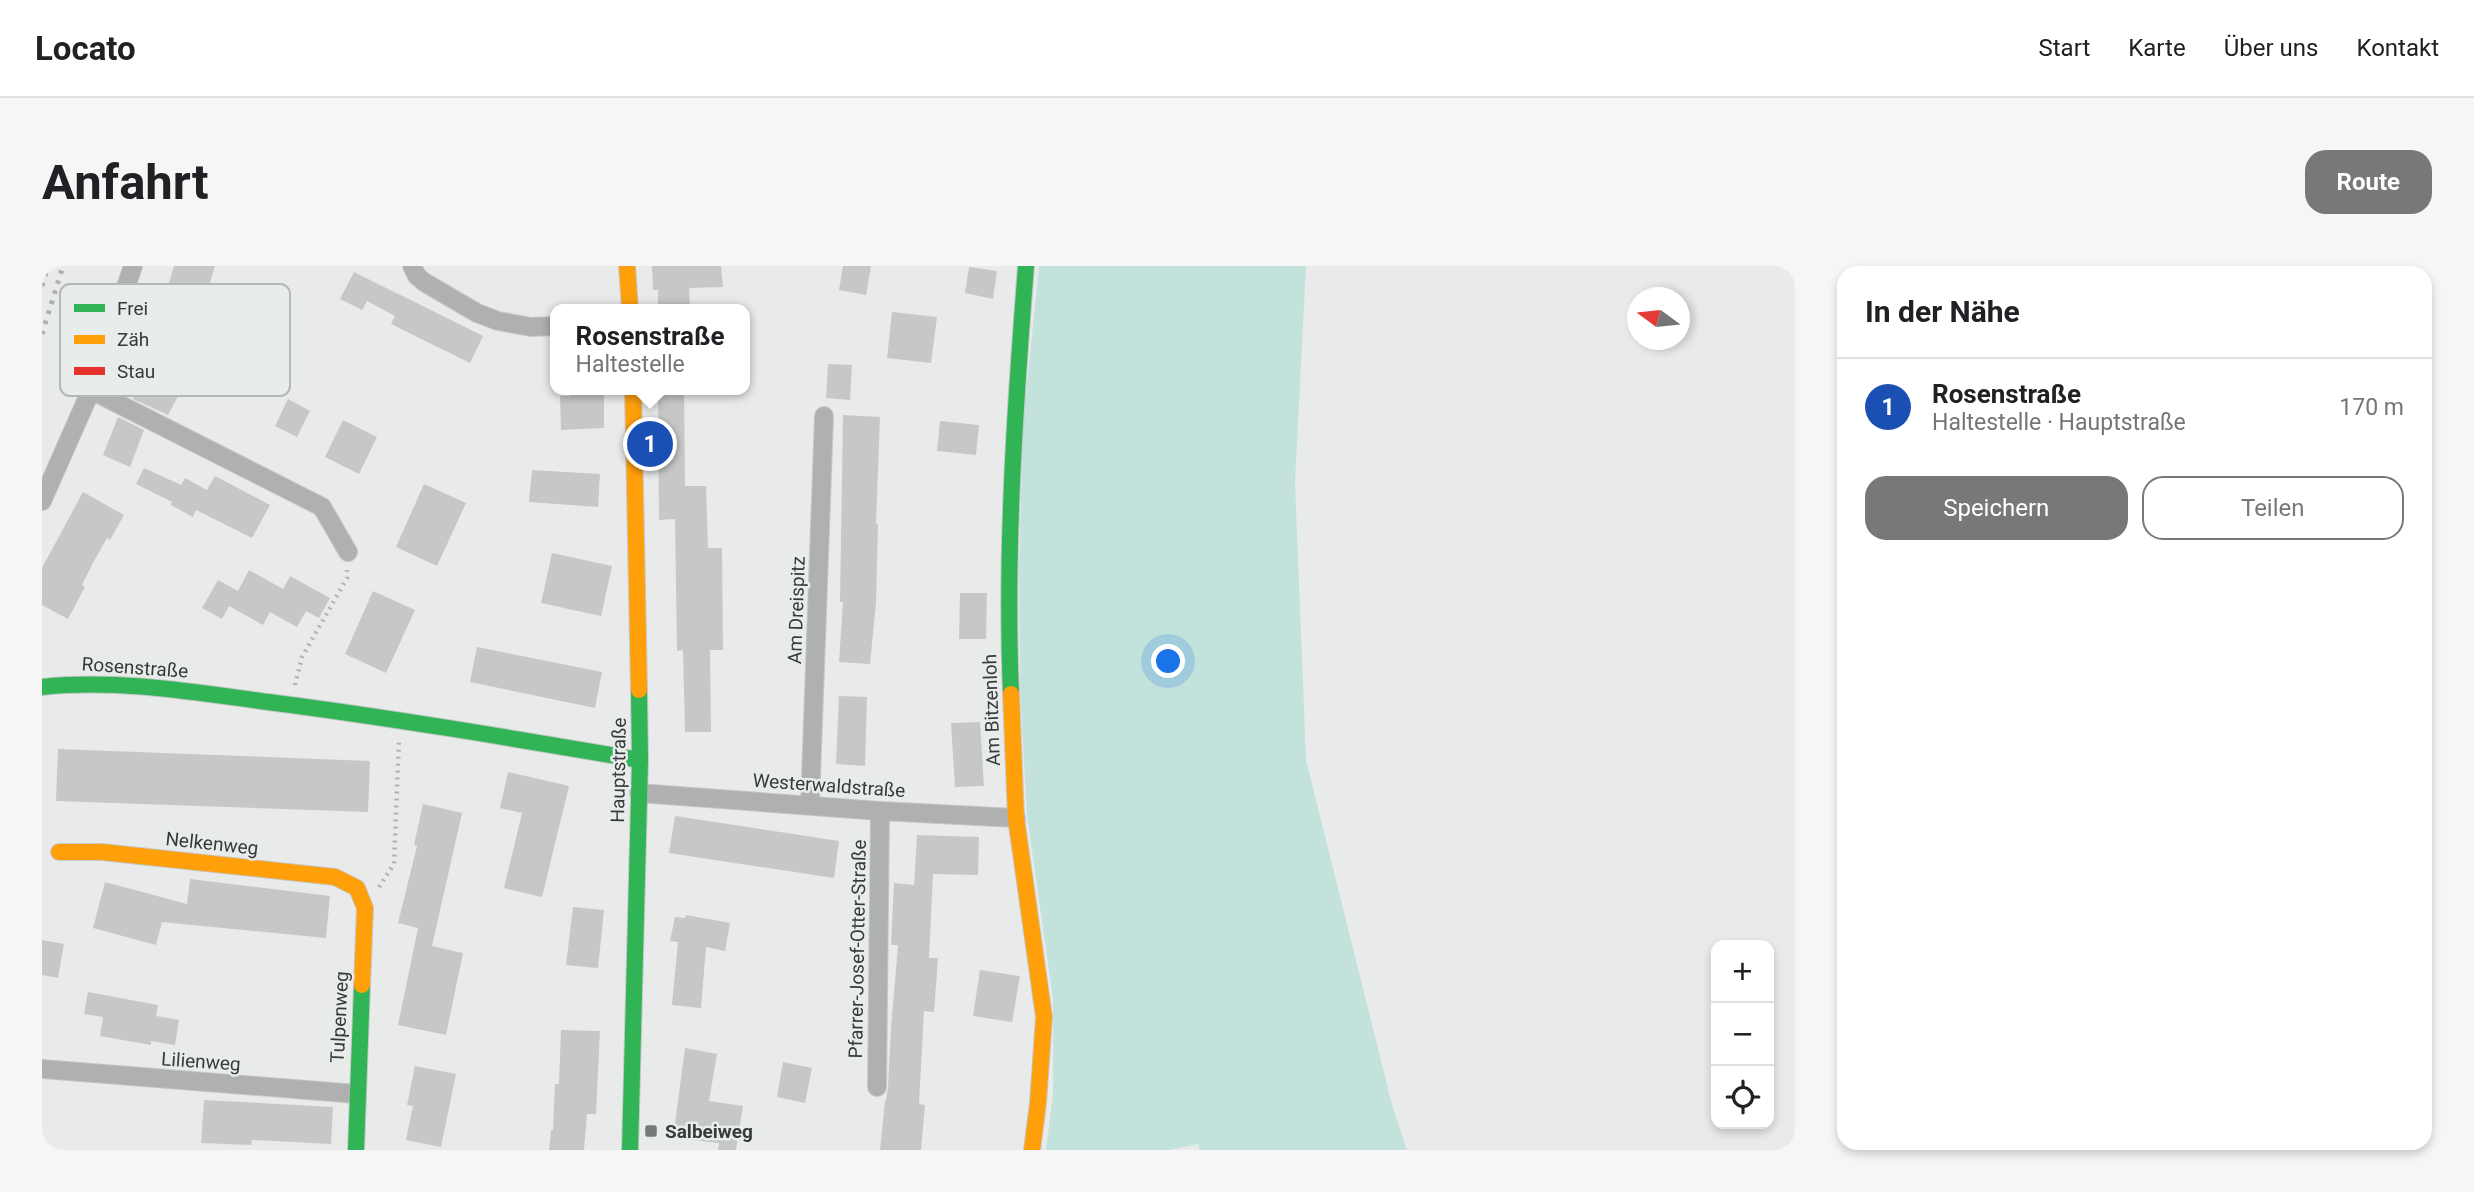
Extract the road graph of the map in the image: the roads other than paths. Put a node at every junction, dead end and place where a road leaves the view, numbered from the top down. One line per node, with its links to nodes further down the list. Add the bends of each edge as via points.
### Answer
1 (133, 266): 5 (street)
2 (412, 266): 7 (street, via 424,282 477,313 510,325)
3 (627, 266): 6 (street)
4 (1026, 266): 19 (street, Am Bitzenloh, via 1014,423 1008,622)
5 (127, 284)
6 (630, 304)
7 (550, 326)
8 (634, 395): 15 (street, Hauptstraße)
9 (88, 396): 12 (street)
10 (103, 396): 13 (street, via 322,507)
11 (824, 416): 17 (street, Am Dreispitz)
12 (42, 501)
13 (348, 552)
14 (42, 687): 15 (street, Rosenstraße, via 78,683 156,687 400,719)
15 (640, 760): 16 (street, Hauptstraße)
16 (639, 793): 17 (street, Westerwaldstraße); 26 (street, Hauptstraße)
17 (810, 805): 18 (street, Westerwaldstraße)
18 (880, 811): 19 (street, Westerwaldstraße); 23 (street, Pfarrer-Josef-Otter-Straße)
19 (1016, 818): 27 (street, Am Bitzenloh, via 1044,1017)
20 (59, 852): 21 (street, Nelkenweg, via 102,852 335,877)
21 (357, 888): 24 (street, Tulpenweg, via 365,908)
22 (42, 1069): 24 (street, Lilienweg)
23 (877, 1087)
24 (357, 1094): 25 (street, Tulpenweg)
25 (356, 1150)
26 (630, 1150)
27 (1032, 1150)

